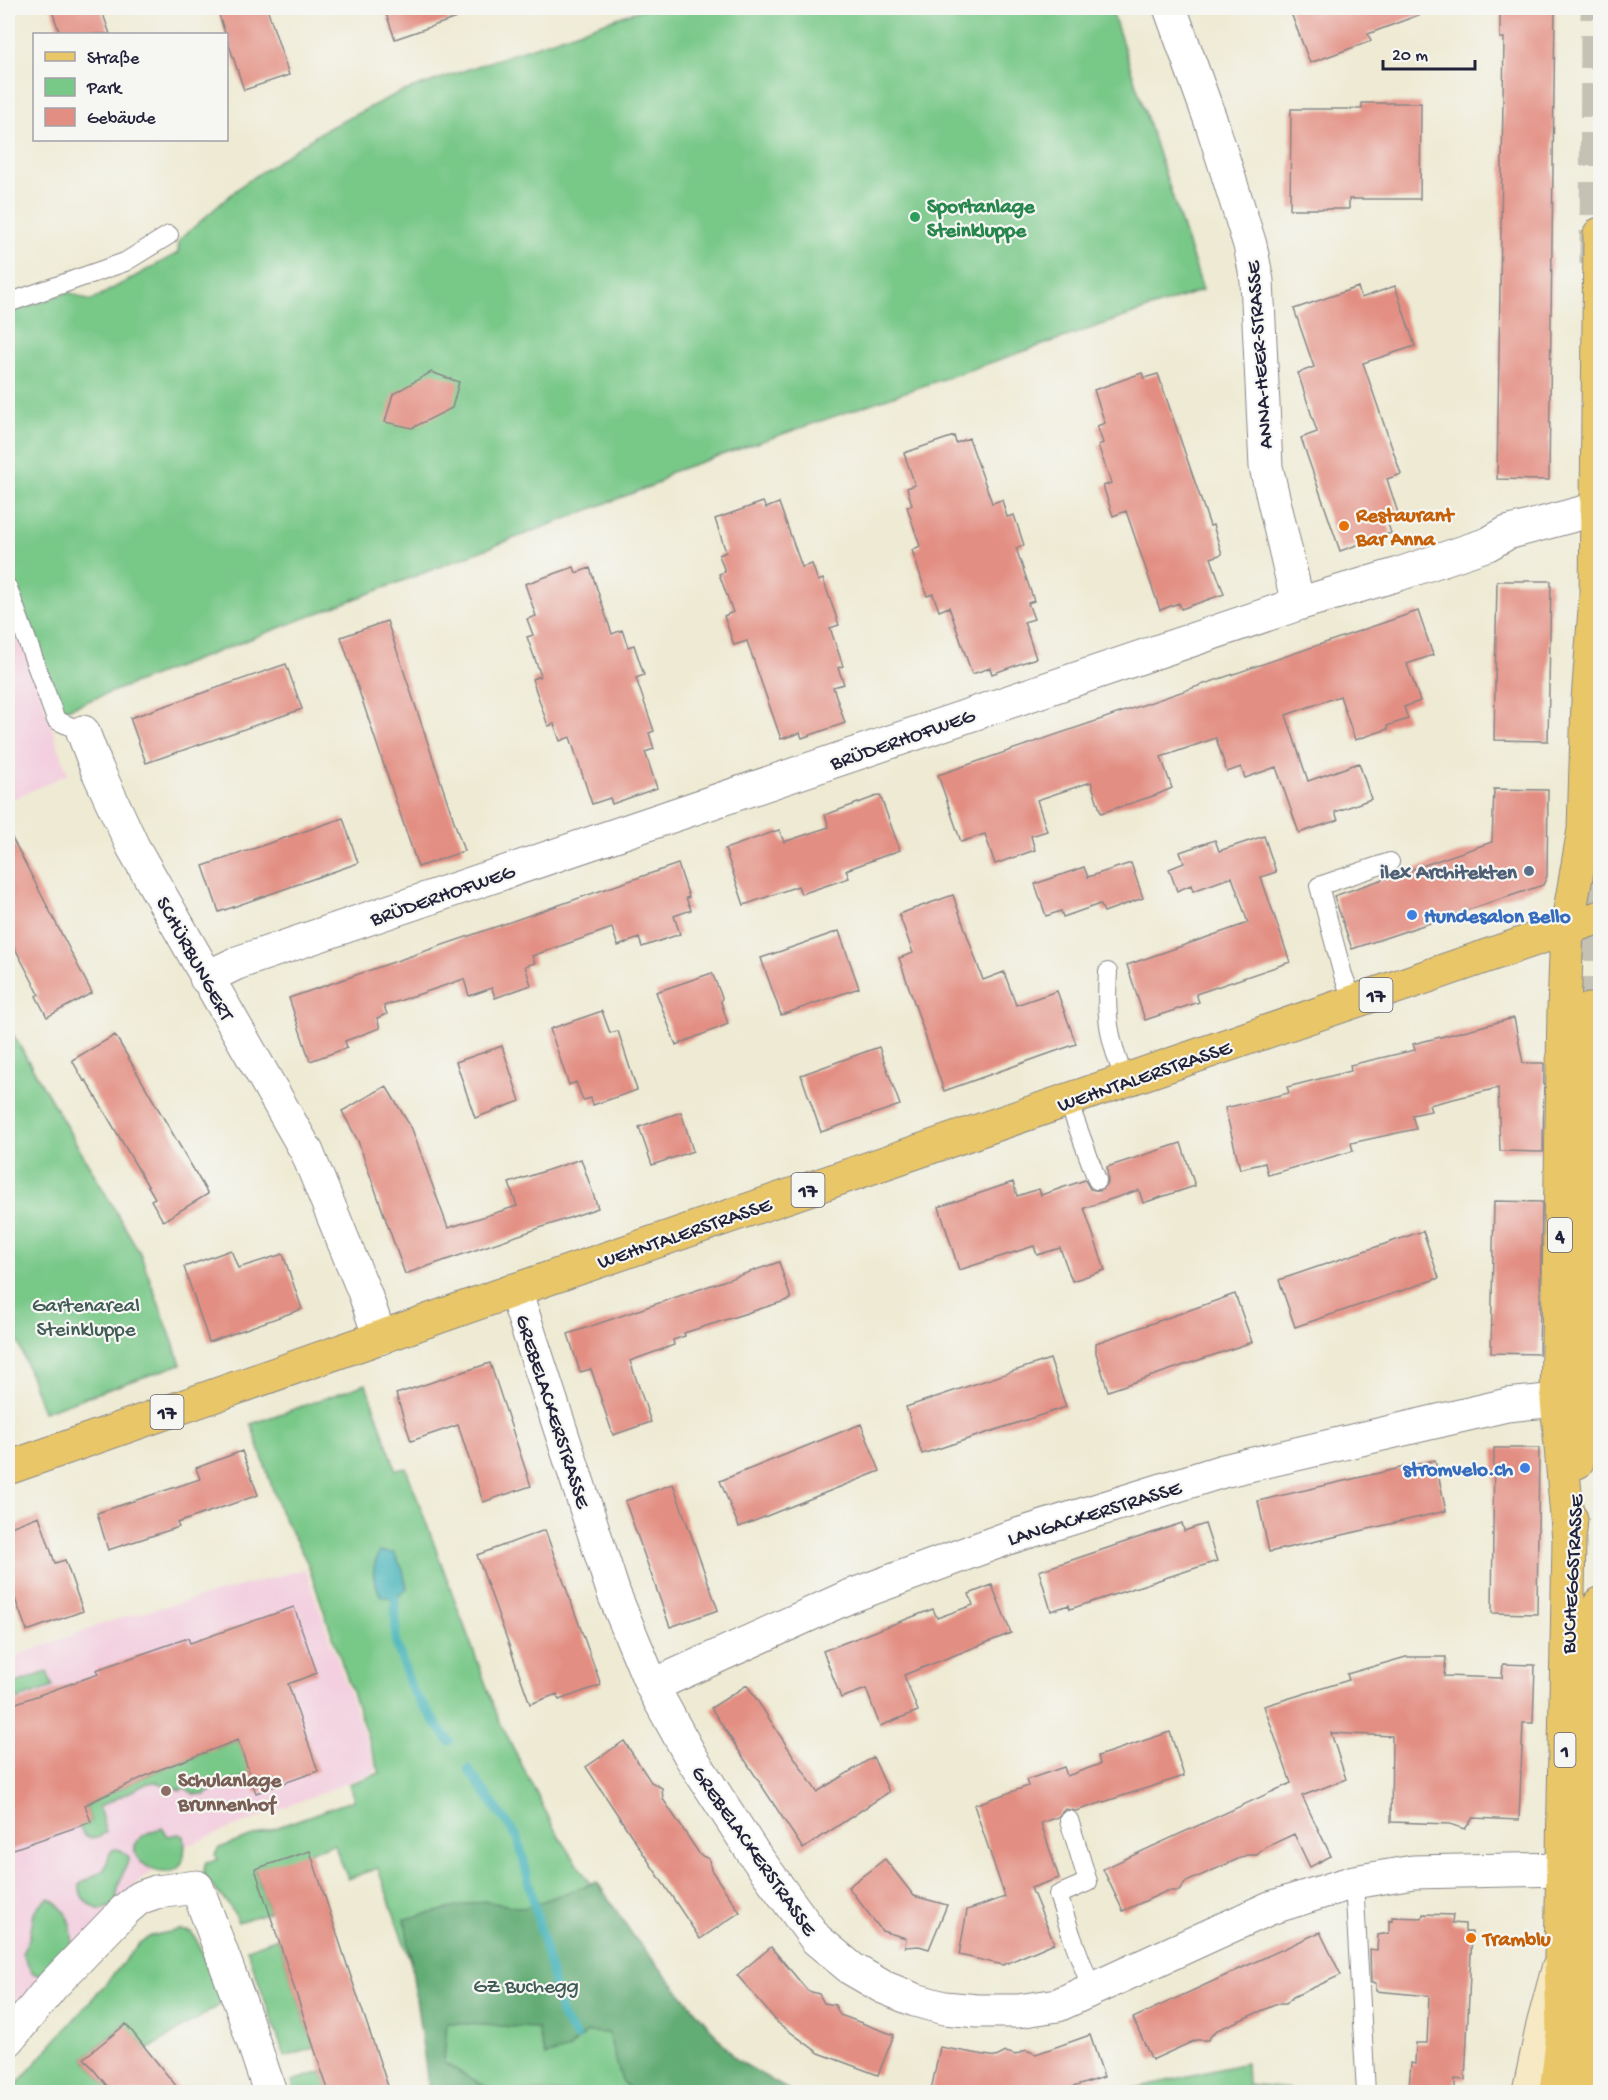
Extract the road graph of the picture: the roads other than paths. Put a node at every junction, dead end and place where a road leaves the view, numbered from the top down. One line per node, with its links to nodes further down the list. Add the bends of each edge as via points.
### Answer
1 (1170, 8): 7 (street, ANNA-HEER-STRASSE, via 1250,245 1257,281 1266,467)
2 (1600, 234): 5 (main road, 4)
3 (169, 235): 4 (lane, via 125,262)
4 (8, 303)
5 (1599, 508): 7 (street, BRÜDERHOFWEG, via 1507,533 1488,544); 11 (main road, 4, via 1584,830)
6 (8, 588): 8 (lane, SCHÜRBUNGERT, via 56,720)
7 (1298, 604): 13 (street, BRÜDERHOFWEG, via 237,963)
8 (83, 732): 13 (street, SCHÜRBUNGERT, via 133,847)
9 (1390, 862): 14 (lane, via 1319,886)
10 (1600, 917): 11 (main road, WEHNTALERSTRASSE)
11 (1567, 928): 14 (main road, WEHNTALERSTRASSE / 17); 21 (main road, 4)
12 (1108, 972): 16 (lane, via 1110,1037)
13 (206, 978): 20 (street, SCHÜRBUNGERT, via 307,1152)
14 (1354, 1003): 16 (main road, WEHNTALERSTRASSE / 17)
15 (1589, 1010): 23 (main road, BUCHEGGSTRASSE / 1, via 1584,1383)
16 (1125, 1081): 17 (main road, WEHNTALERSTRASSE / 17)
17 (1068, 1101): 18 (lane); 19 (main road, WEHNTALERSTRASSE / 17)
18 (1097, 1180)
19 (515, 1290): 20 (main road, WEHNTALERSTRASSE / 17); 25 (street, GREBELACKERSTRASSE, via 614,1594)
20 (380, 1338): 22 (main road, WEHNTALERSTRASSE / 17)
21 (1557, 1400): 23 (main road, 4); 25 (street, LANGACKERSTRASSE, via 1507,1405 1223,1471 1008,1538 848,1597)
22 (8, 1467)
23 (1569, 1540): 29 (main road, BUCHEGGSTRASSE / 1)
24 (1600, 1604): 28 (main road, BUCHEGGSTRASSE / 1)
25 (652, 1686): 32 (street, GREBELACKERSTRASSE, via 690,1758 754,1854 816,1939 852,1969 915,2000 978,2012 1018,2012 1058,2005)
26 (1600, 1815): 28 (lane)
27 (1069, 1820): 32 (lane, via 1088,1882 1058,1895)
28 (1594, 1848): 39 (main road, BUCHEGGSTRASSE / 1)
29 (1563, 1869): 30 (street, GREBELACKERSTRASSE, via 1413,1872); 31 (main road, BUCHEGGSTRASSE / 1)
30 (1354, 1882): 32 (street, GREBELACKERSTRASSE, via 1270,1908); 36 (lane)
31 (1561, 1959): 37 (street, BUCHEGGSTRASSE); 38 (main road, BUCHEGGSTRASSE / 1, via 1563,2033)
32 (1092, 1990)
33 (8, 2040): 35 (street, via 52,1986 139,1898 197,1887)
34 (1600, 2061): 40 (main road)
35 (270, 2092)
36 (1366, 2092)
37 (1529, 2092)
38 (1556, 2092)
39 (1580, 2092)
40 (1597, 2092)

